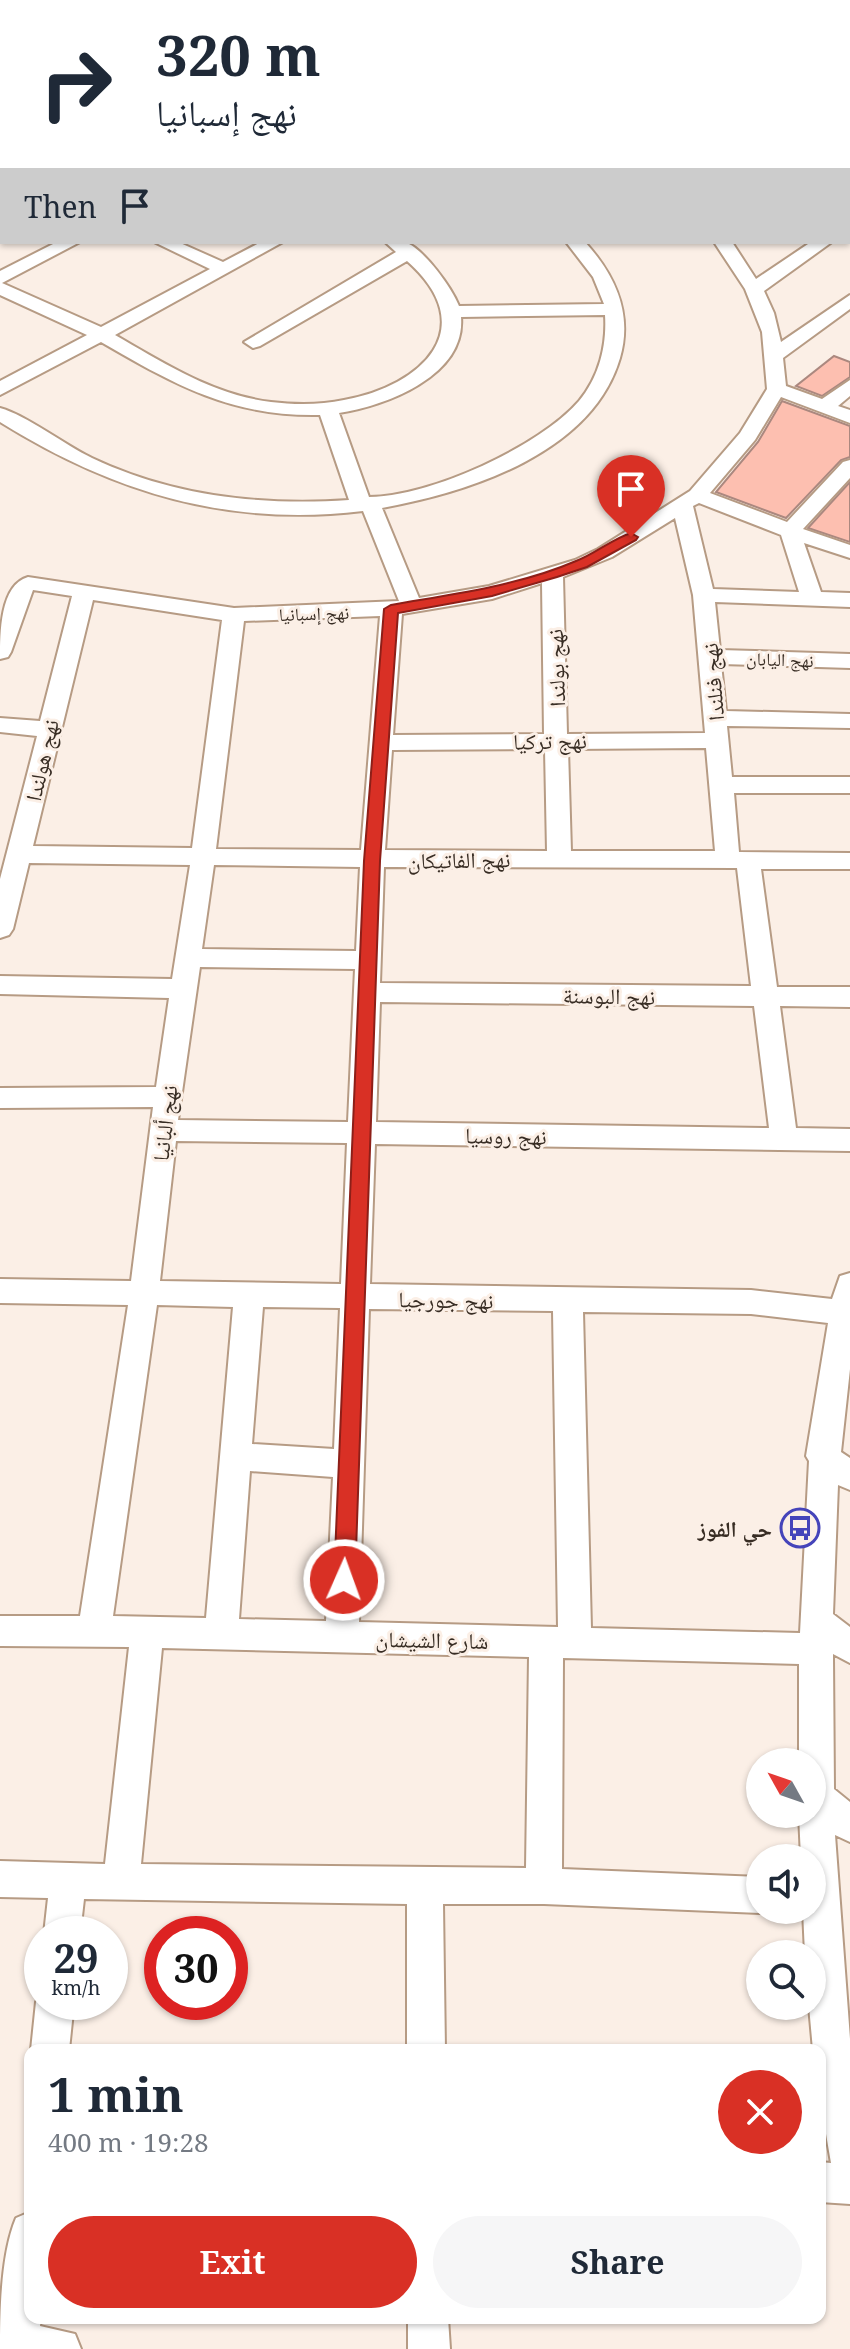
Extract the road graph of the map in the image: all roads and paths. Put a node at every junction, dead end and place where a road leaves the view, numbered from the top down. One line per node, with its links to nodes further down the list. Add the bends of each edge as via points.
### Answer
1 (67, 244): 9 (street)
2 (168, 244): 8 (street)
3 (270, 244): 8 (street)
4 (577, 244): 13 (street, via 606,282)
5 (724, 244): 11 (street)
6 (820, 244): 11 (street)
7 (401, 248): 14 (street, via 436,280); 16 (street)
8 (224, 269): 15 (street)
9 (0, 278)
10 (0, 288): 15 (street)
11 (754, 289): 17 (street)
12 (850, 300): 17 (street)
13 (615, 309): 14 (street); 27 (street, via 613,359 599,388 575,417 488,471)
14 (453, 312): 22 (street, via 449,340 424,372 381,396)
15 (102, 336): 19 (street); 22 (street, via 223,398)
16 (253, 342)
17 (774, 356): 20 (street)
18 (850, 386): 21 (street)
19 (0, 389)
20 (777, 389): 21 (street); 26 (street, نهج إسبانيا, via 748,436)
21 (824, 407): 24 (street)
22 (328, 409): 27 (street)
23 (0, 414): 27 (street, via 101,472 150,491 228,503)
24 (850, 417)
25 (850, 466): 28 (street)
26 (690, 501): 28 (street); 30 (street, نهج إسبانيا, via 605,553); 32 (street, نهج فنلندا)
27 (365, 504): 35 (street)
28 (790, 531): 29 (street); 33 (street)
29 (850, 552)
30 (552, 574): 35 (street, نهج إسبانيا, via 492,592); 44 (street, نهج بولندا)
31 (84, 591): 36 (street, نهج إسبانيا); 37 (street, نهج إسبانيا, via 37,584 21,587); 42 (street, نهج هولندا)
32 (704, 595): 33 (street); 38 (street, نهج فنلندا)
33 (812, 598): 34 (street)
34 (850, 600)
35 (402, 608): 36 (street, نهج إسبانيا); 45 (street)
36 (234, 615): 49 (street, نهج ألبانيا)
37 (0, 652)
38 (709, 657): 39 (street, نهج اليابان); 43 (street, نهج فنلندا)
39 (850, 661)
40 (850, 721): 43 (street, نهج تركيا)
41 (0, 725): 42 (street)
42 (47, 729): 48 (street, نهج هولندا)
43 (716, 729): 44 (street, نهج تركيا); 46 (street, نهج فنلندا)
44 (557, 740): 45 (street, نهج تركيا); 50 (street, نهج بولندا)
45 (383, 743): 52 (street)
46 (721, 785): 47 (street); 51 (street, نهج فنلندا)
47 (850, 785)
48 (20, 854): 49 (street, نهج الفاتيكان); 54 (street, نهج هولندا)
49 (203, 858): 52 (street, نهج الفاتيكان); 56 (street, نهج ألبانيا)
50 (559, 858): 51 (street, نهج الفاتيكان); 52 (street, نهج الفاتيكان)
51 (738, 860): 53 (street, نهج الفاتيكان); 61 (street, نهج فنلندا)
52 (372, 861): 57 (street)
53 (850, 861)
54 (3, 904): 55 (street, نهج هولندا)
55 (0, 929)
56 (187, 958): 57 (street); 59 (street, نهج ألبانيا)
57 (368, 960): 60 (street)
58 (0, 985): 59 (street)
59 (182, 989): 63 (street, نهج ألبانيا)
60 (367, 992): 61 (street, نهج البوسنة); 66 (street)
61 (767, 997): 62 (street, نهج البوسنة); 67 (street, نهج فنلندا)
62 (850, 997)
63 (167, 1097): 64 (street); 65 (street, نهج ألبانيا)
64 (0, 1098)
65 (163, 1130): 66 (street, نهج روسيا); 70 (street, نهج ألبانيا)
66 (360, 1133): 67 (street, نهج روسيا); 72 (street)
67 (784, 1140): 68 (street, نهج روسيا)
68 (850, 1140)
69 (0, 1291): 70 (street, نهج جورجيا)
70 (144, 1293): 71 (street, نهج جورجيا); 80 (street, نهج ألبانيا)
71 (249, 1296): 72 (street, نهج جورجيا); 75 (street)
72 (355, 1298): 73 (street, نهج جورجيا); 77 (street)
73 (568, 1301): 74 (street, نهج جورجيا); 85 (street)
74 (848, 1305): 76 (street)
75 (236, 1456): 77 (street); 83 (street)
76 (822, 1456): 78 (street); 82 (street)
77 (348, 1464): 84 (street)
78 (850, 1476)
79 (0, 1631): 80 (street, شارع الشيشان)
80 (94, 1631): 81 (street, شارع الشيشان)
81 (147, 1633): 83 (street, شارع الشيشان); 92 (street)
82 (816, 1634): 85 (street, شارع الشيشان); 86 (street); 87 (street)
83 (221, 1635): 84 (street, شارع الشيشان)
84 (342, 1638): 85 (street, شارع الشيشان)
85 (561, 1641): 94 (street)
86 (850, 1647)
87 (816, 1748)
88 (826, 1805): 89 (street)
89 (850, 1825)
90 (0, 1879): 91 (street)
91 (68, 1881): 92 (street); 96 (street)
92 (121, 1884): 93 (street)
93 (425, 1886): 94 (street); 100 (street)
94 (544, 1886): 95 (street)
95 (746, 1894)
96 (64, 1916)
97 (819, 1924): 101 (street)
98 (53, 2020): 99 (street)
99 (51, 2044)
100 (426, 2044)
101 (843, 2099): 102 (street)
102 (850, 2163)
103 (826, 2182): 104 (street)
104 (850, 2184)
105 (24, 2263): 107 (street)
106 (428, 2324): 109 (street)
107 (9, 2342): 108 (street)
108 (60, 2349)
109 (429, 2349)

